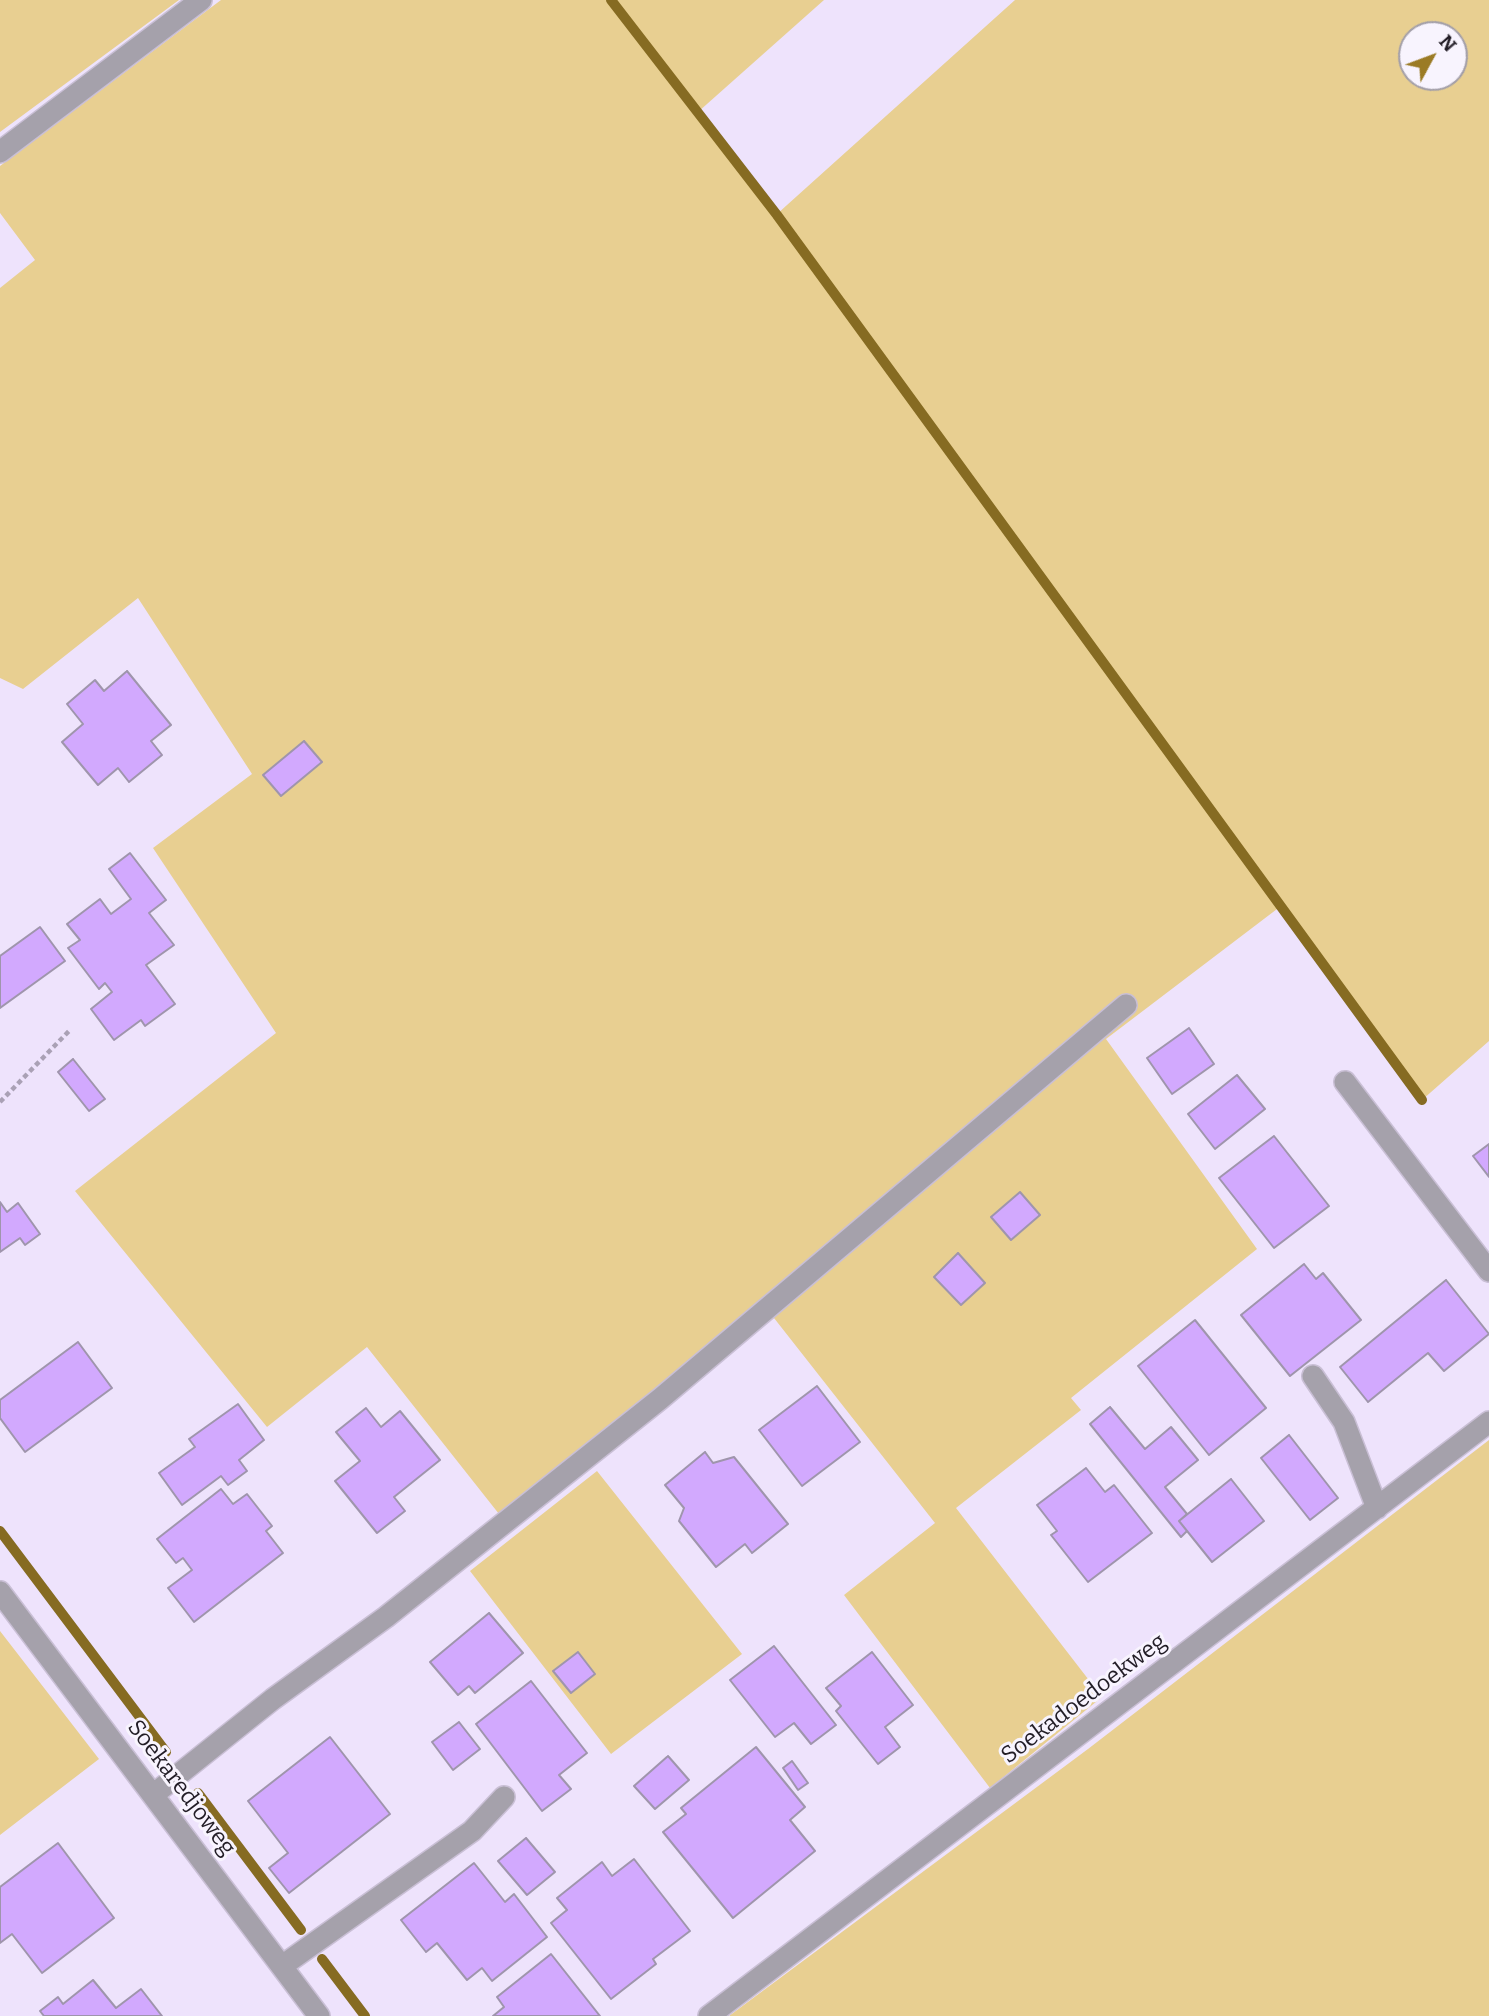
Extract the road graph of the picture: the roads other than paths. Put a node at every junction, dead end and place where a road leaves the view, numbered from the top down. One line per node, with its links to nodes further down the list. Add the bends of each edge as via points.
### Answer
1 (201, 0): 2 (street)
2 (0, 152)
3 (1126, 1005): 10 (street, via 660,1399)
4 (1345, 1082): 5 (street)
5 (1489, 1271)
6 (1313, 1376): 8 (street, via 1344,1422)
7 (1489, 1422): 8 (street, Soekadoedoekweg)
8 (1377, 1508): 14 (street, Soekadoedoekweg)
9 (0, 1592): 10 (street, Soekaredjoweg)
10 (153, 1795): 12 (street, Soekaredjoweg)
11 (504, 1797): 12 (street, via 472,1831)
12 (282, 1966): 13 (street, Soekaredjoweg)
13 (319, 2016)
14 (709, 2016)

